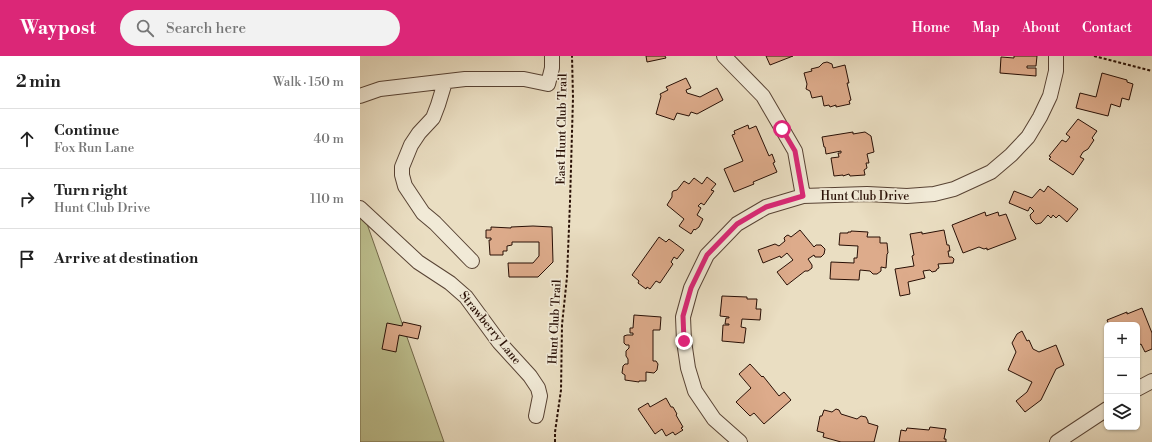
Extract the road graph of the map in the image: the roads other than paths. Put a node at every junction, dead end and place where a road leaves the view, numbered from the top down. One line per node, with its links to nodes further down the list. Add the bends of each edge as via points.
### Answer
1 (552, 56): 4 (street, via 548,84 524,79 465,79)
2 (724, 56): 6 (street, via 763,96 795,151)
3 (1056, 56): 6 (street, Hunt Club Drive, via 1056,71 1050,96 1040,117 1028,137 991,172 954,189 934,194)
4 (445, 82): 5 (street, via 380,89); 8 (street, via 432,118 411,145 402,167 402,175 405,186 423,213)
5 (360, 96)
6 (803, 196): 13 (street, Hunt Club Drive, via 766,207 737,224 707,255 691,288 683,316 687,361 695,391 714,419)
7 (360, 208): 12 (street, Strawberry Lane, via 418,262 466,297 499,342 538,388 540,396)
8 (472, 261)
9 (1152, 381): 10 (street)
10 (1140, 387)
11 (1104, 411): 14 (street)
12 (536, 416)
13 (740, 442)
14 (1057, 442)

